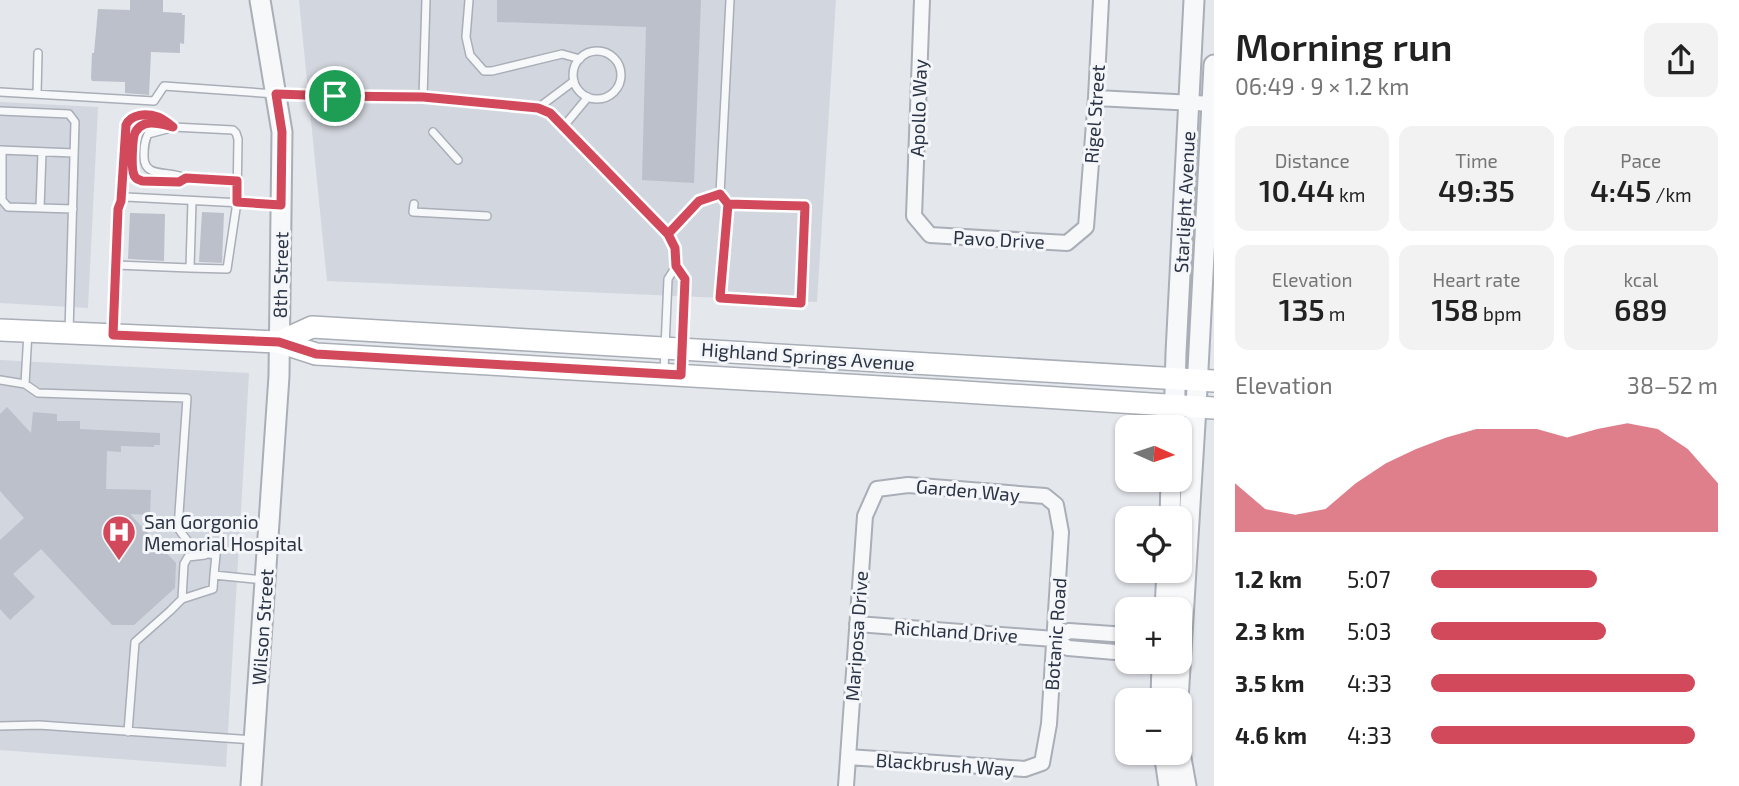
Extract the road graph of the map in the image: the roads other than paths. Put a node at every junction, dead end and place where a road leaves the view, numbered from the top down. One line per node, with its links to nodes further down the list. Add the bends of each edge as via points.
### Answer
1 (260, 0): 14 (street, 8th Street)
2 (426, 0): 15 (lane)
3 (469, 0): 9 (lane, via 466,37 470,55 485,71 562,54)
4 (730, 0): 31 (lane)
5 (922, 0): 41 (street, Apollo Way)
6 (1101, 0): 17 (street, Rigel Street)
7 (1194, 0): 18 (street, Starlight Avenue)
8 (38, 53): 13 (lane)
9 (580, 59): 11 (lane); 16 (lane, via 593,52 609,54 621,74 611,95)
10 (1214, 65): 19 (street, Starlight Avenue)
11 (574, 81): 16 (lane); 20 (lane)
12 (0, 92): 13 (lane)
13 (37, 94): 14 (lane, via 154,101 164,86)
14 (276, 94): 15 (lane); 37 (street, 8th Street, via 282,132)
15 (423, 97): 20 (lane)
16 (588, 97): 22 (lane)
17 (1096, 98): 18 (street); 42 (street, Rigel Street)
18 (1189, 103): 19 (street); 54 (street, Starlight Avenue)
19 (1213, 104): 56 (street, Starlight Avenue)
20 (538, 108): 22 (lane)
21 (0, 111): 27 (lane, via 69,114 75,122)
22 (564, 126): 43 (lane)
23 (173, 127): 29 (lane, via 148,134 144,165 153,172); 29 (lane, via 145,124 136,130 134,175 142,181 179,182); 30 (lane, via 233,130 238,139); 32 (lane, via 154,116 129,119)
24 (433, 132): 28 (lane)
25 (1, 150): 26 (lane); 38 (lane, via 2,200 8,207)
26 (41, 152): 27 (lane); 38 (lane)
27 (74, 153): 39 (lane)
28 (458, 160)
29 (186, 178): 30 (lane)
30 (237, 181): 34 (lane)
31 (720, 194): 36 (lane); 43 (lane, via 699,201)
32 (121, 201): 33 (lane, via 127,197); 44 (lane)
33 (192, 201): 34 (lane); 46 (lane)
34 (237, 202): 37 (lane); 46 (lane, via 227,270)
35 (414, 204): 40 (lane, via 413,212)
36 (728, 204): 36 (lane, via 720,298 801,303 805,206)
37 (281, 205): 51 (street, 8th Street)
38 (40, 208): 39 (lane)
39 (73, 209): 49 (lane)
40 (487, 216)
41 (914, 216): 42 (street, Pavo Drive, via 930,235 1067,243)
42 (1086, 227)
43 (668, 234): 45 (lane)
44 (116, 265): 46 (lane); 50 (lane)
45 (676, 266): 52 (lane, via 668,279); 52 (lane, via 685,279)
46 (190, 268)
47 (0, 330): 48 (main road, Highland Springs Avenue)
48 (28, 331): 49 (main road, Highland Springs Avenue); 57 (lane)
49 (69, 333): 50 (main road, Highland Springs Avenue)
50 (113, 335): 51 (main road, Highland Springs Avenue)
51 (279, 342): 52 (main road, Highland Springs Avenue, via 312,327); 53 (main road, Highland Springs Avenue, via 316,354); 65 (street, Wilson Street)
52 (674, 348): 53 (lane); 53 (lane); 54 (main road, Highland Springs Avenue)
53 (672, 375): 58 (main road, Highland Springs Avenue)
54 (1175, 379): 56 (main road, Highland Springs Avenue); 58 (street, Starlight Avenue)
55 (0, 380): 57 (lane)
56 (1206, 380): 59 (street, Starlight Avenue)
57 (25, 384): 63 (lane, via 38,393 187,398 178,528 189,545)
58 (1174, 404): 59 (main road, Highland Springs Avenue); 60 (street, Starlight Avenue)
59 (1205, 407): 66 (street, Starlight Avenue)
60 (1174, 415)
61 (877, 489): 62 (street, Garden Way, via 908,485 1045,496); 68 (street, Mariposa Drive, via 865,516)
62 (1056, 505): 70 (street, Botanic Road, via 1061,532)
63 (205, 555): 64 (lane, via 216,555); 67 (lane, via 188,557 184,564)
64 (215, 575): 65 (lane); 67 (lane, via 213,590)
65 (265, 580): 74 (street, Wilson Street)
66 (1183, 597)
67 (182, 599): 73 (lane, via 135,642)
68 (857, 624): 70 (street, Richland Drive); 75 (street, Mariposa Drive)
69 (1115, 634): 70 (street, Richland Drive, via 1069,631)
70 (1054, 639): 71 (street, Richland Drive, via 1068,648); 76 (street, Botanic Road)
71 (1115, 652)
72 (0, 726): 73 (lane)
73 (128, 732): 74 (lane)
74 (254, 740): 79 (street, Wilson Street)
75 (848, 757): 76 (street, Blackbrush Way, via 1025,769); 80 (street, Mariposa Drive)
76 (1042, 763)
77 (1166, 765): 81 (street)
78 (1182, 765): 82 (street)
79 (251, 786)
80 (846, 786)
81 (1169, 786)
82 (1186, 786)

